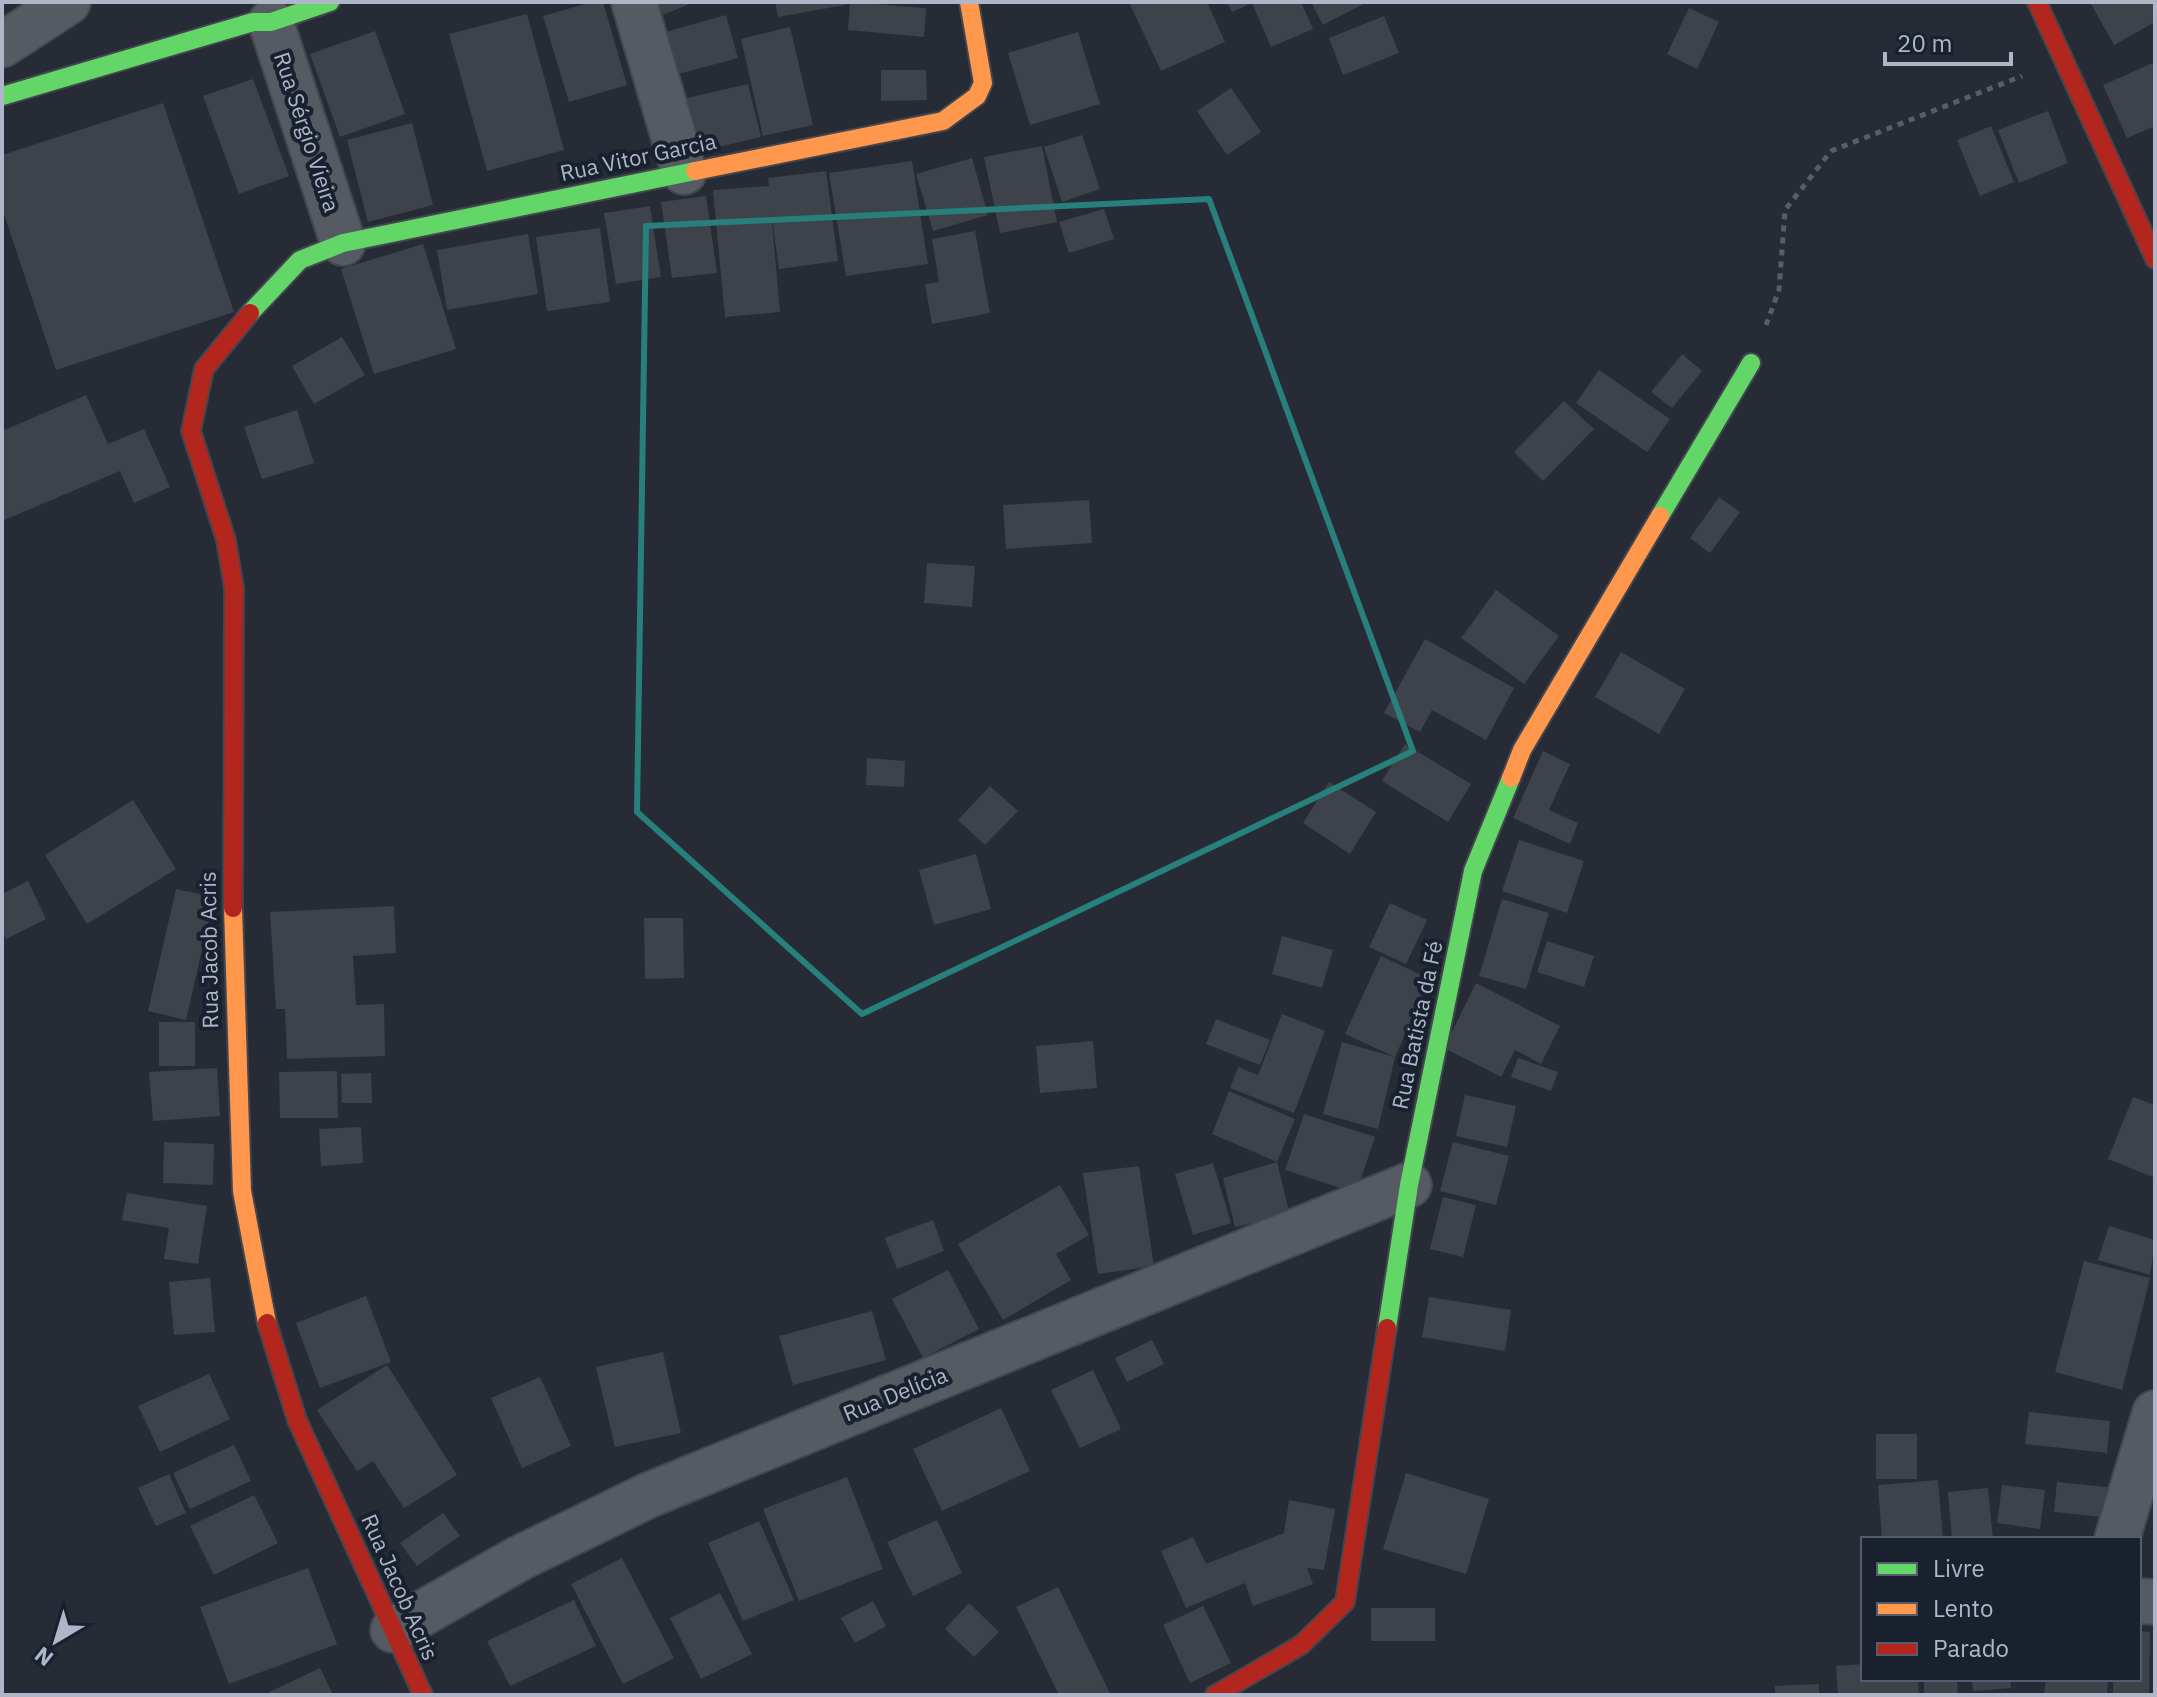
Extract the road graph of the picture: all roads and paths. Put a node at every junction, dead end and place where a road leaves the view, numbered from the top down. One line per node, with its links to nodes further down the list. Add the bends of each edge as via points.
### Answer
1 (68, 2): 7 (street)
2 (330, 2): 6 (street)
3 (634, 2): 10 (street)
4 (969, 2): 10 (street, Rua Vitor Garcia, via 983,83 977,96 943,121)
5 (2037, 2): 8 (street)
6 (256, 15): 9 (street); 11 (street, Rua Sérgio Vieira)
7 (2, 45)
8 (2064, 60): 12 (street); 13 (path, via 1831,151 1785,210 1779,290)
9 (2, 96)
10 (684, 172): 11 (street, Rua Vitor Garcia)
11 (343, 243): 17 (street, Rua Jacob Acris, via 300,260 204,369 191,431 226,540 234,588 232,894 242,1191 263,1308 297,1420)
12 (2155, 259)
13 (1751, 363): 14 (street, Rua Batista da Fé, via 1522,750 1473,871)
14 (1409, 1185): 17 (street, Rua Delícia, via 649,1495 520,1558); 19 (street, Rua Batista da Fé, via 1345,1602 1301,1645)
15 (2155, 1413): 16 (street)
16 (2118, 1537)
17 (393, 1630): 18 (street, Rua Jacob Acris)
18 (423, 1695)
19 (1215, 1695)

